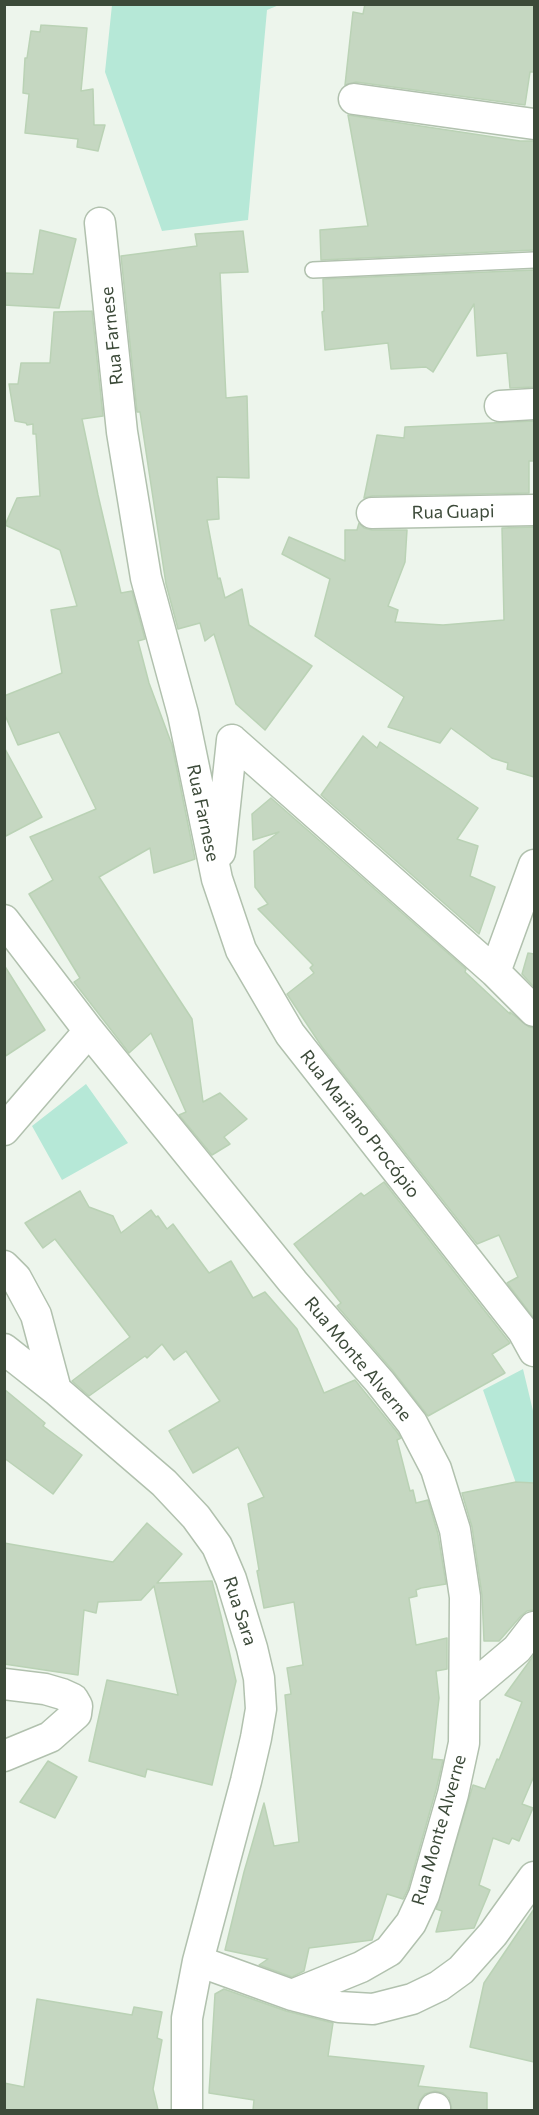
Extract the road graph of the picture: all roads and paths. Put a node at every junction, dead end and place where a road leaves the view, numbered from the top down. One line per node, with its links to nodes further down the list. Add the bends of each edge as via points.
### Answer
1 (354, 99): 2 (street)
2 (534, 124)
3 (100, 223): 11 (street, Rua Farnese, via 122,432 146,578 183,714)
4 (534, 260): 5 (lane)
5 (313, 270)
6 (534, 404): 7 (street)
7 (500, 406)
8 (534, 510): 9 (street, Rua Guapi)
9 (372, 513)
10 (534, 865): 13 (street)
11 (217, 879): 13 (street, Rua Farnese, via 232,740); 19 (street, Rua Mariano Procópio, via 241,950 290,1034 523,1331)
12 (4, 920): 15 (street, Rua Monte Alverne)
13 (495, 972): 14 (street)
14 (534, 1011)
15 (89, 1032): 16 (street); 23 (street, Rua Monte Alverne, via 412,1423 436,1469 454,1530 465,1597)
16 (4, 1130)
17 (4, 1266): 20 (street, via 16,1278 36,1314)
18 (4, 1349): 20 (street, Rua Sara)
19 (534, 1351)
20 (56, 1390): 26 (street, Rua Sara, via 164,1483 217,1546 231,1579 260,1678 261,1709 256,1738)
21 (534, 1627): 23 (street, via 517,1649)
22 (4, 1684): 24 (street, via 62,1694 77,1706 76,1714 50,1737)
23 (466, 1692): 27 (street, Rua Monte Alverne, via 464,1743 453,1794 424,1894 411,1923 389,1951 361,1967)
24 (4, 1756)
25 (534, 1877): 27 (street, via 477,1954 439,1986 412,1999 373,2009 339,2007)
26 (198, 1960): 27 (street); 28 (street, Rua Sara, via 187,2018)
27 (292, 1995)
28 (187, 2110)

